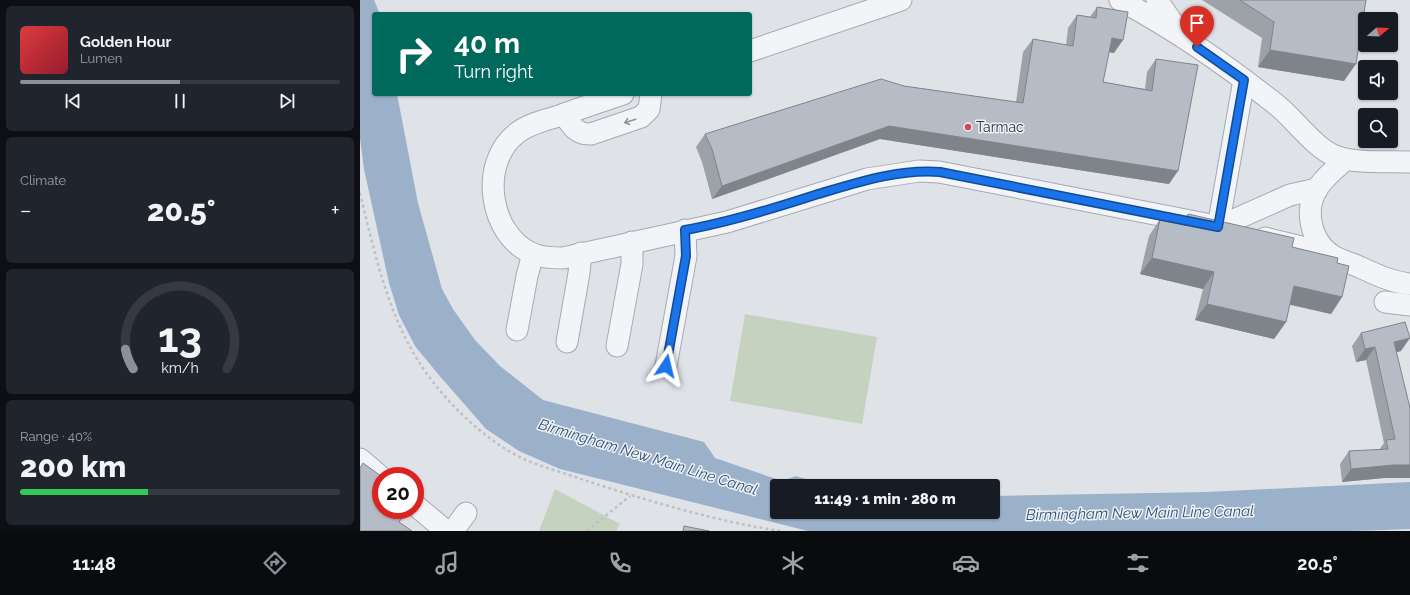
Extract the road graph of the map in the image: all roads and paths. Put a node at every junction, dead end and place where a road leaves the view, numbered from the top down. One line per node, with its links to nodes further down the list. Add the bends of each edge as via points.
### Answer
1 (901, 0): 5 (lane)
2 (1120, 0): 4 (lane, via 1156,19)
3 (1157, 0): 4 (lane)
4 (1185, 39): 6 (lane)
5 (752, 50)
6 (1244, 80): 10 (lane, via 1280,108 1333,156); 14 (lane)
7 (617, 96): 9 (lane)
8 (651, 96): 9 (lane, one-way to 9, via 649,109 641,118 590,134 583,135 574,129)
9 (564, 114): 17 (lane, via 517,133 503,147 493,176 496,204 504,226 515,242)
10 (1345, 160): 11 (lane); 12 (lane)
11 (1410, 162)
12 (1317, 189): 14 (lane, via 1290,195); 19 (lane, via 1309,212 1312,228 1318,241)
13 (360, 193): 29 (path, via 387,296 401,330 417,360 447,399 484,434 526,460)
14 (1218, 227): 15 (lane, via 947,174 920,171 867,179 727,222); 19 (lane)
15 (685, 230): 16 (lane); 26 (lane, via 686,256)
16 (632, 242): 18 (lane); 25 (lane, via 632,264)
17 (533, 254): 18 (lane, via 547,258); 23 (lane)
18 (581, 254): 24 (lane)
19 (1330, 254): 20 (lane, via 1383,278)
20 (1410, 284)
21 (1385, 302): 22 (lane)
22 (1410, 305)
23 (517, 330)
24 (567, 342)
25 (617, 346)
26 (666, 366)
27 (360, 459): 28 (lane)
28 (372, 469)
29 (630, 495): 34 (path); 35 (path)
30 (424, 513): 32 (lane)
31 (466, 513): 33 (lane)
32 (446, 531)
33 (453, 531)
34 (587, 531)
35 (780, 531)

